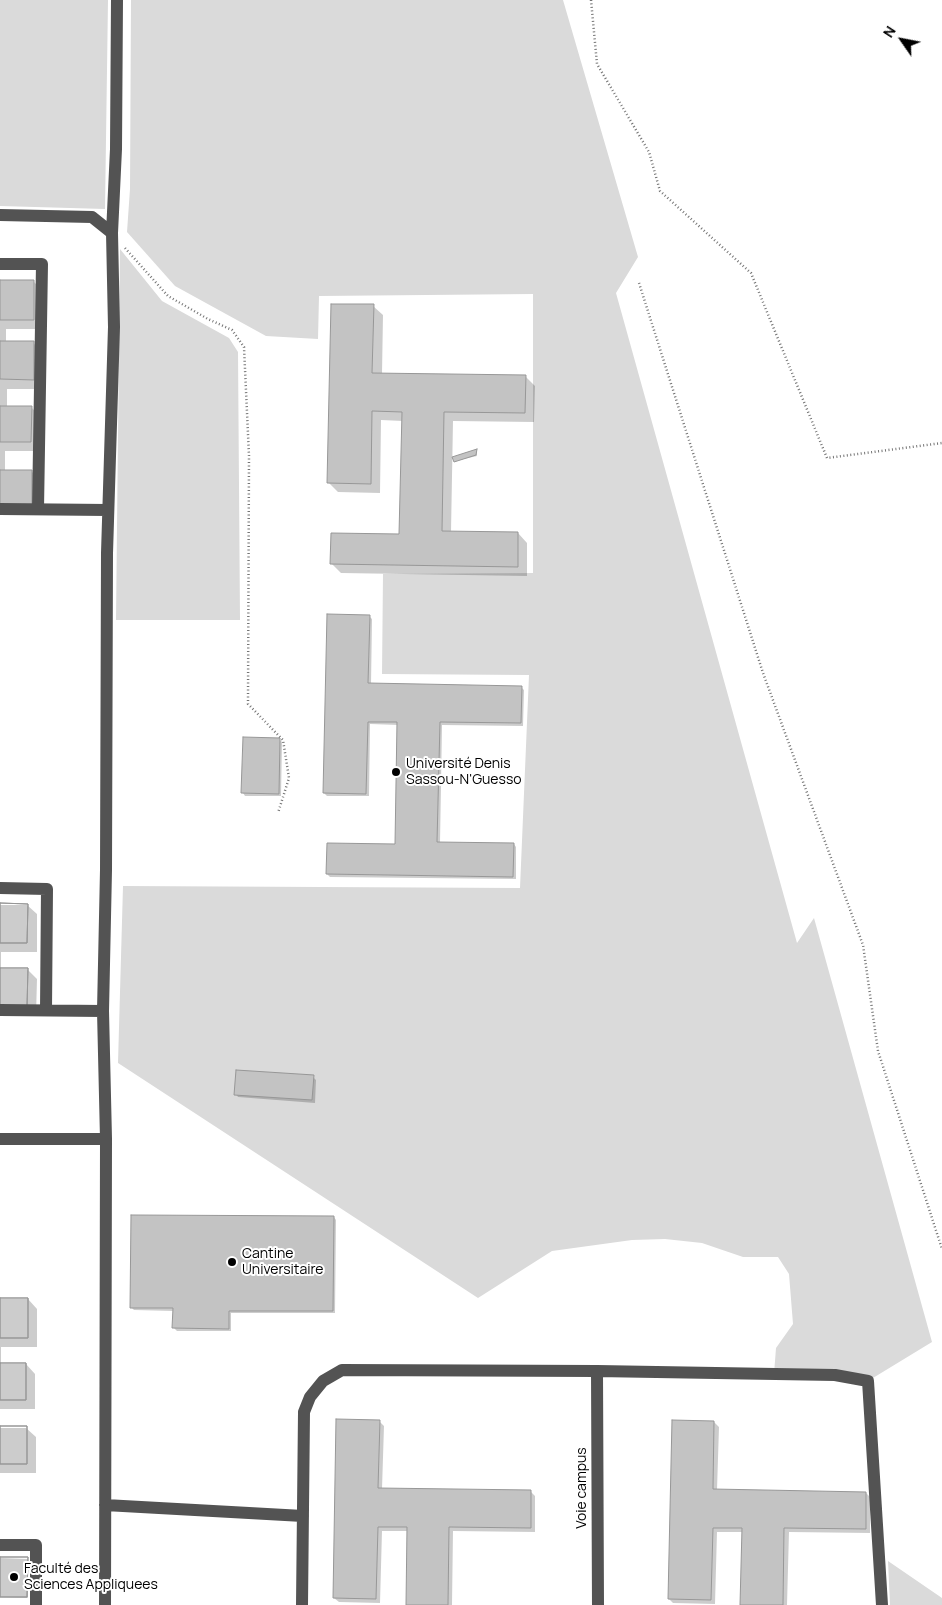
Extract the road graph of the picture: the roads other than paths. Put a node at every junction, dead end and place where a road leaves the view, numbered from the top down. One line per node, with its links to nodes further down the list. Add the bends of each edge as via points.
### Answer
1 (117, 0): 3 (street)
2 (0, 215): 3 (street, via 92,216)
3 (112, 233): 7 (street, via 114,327)
4 (0, 264): 6 (street, via 42,264)
5 (0, 509): 6 (street)
6 (38, 509): 7 (street)
7 (108, 510): 11 (street)
8 (0, 888): 10 (street, via 47,889)
9 (0, 1010): 10 (street)
10 (46, 1010): 11 (street)
11 (103, 1011): 13 (street)
12 (0, 1139): 13 (street)
13 (106, 1139): 15 (street)
14 (597, 1371): 16 (street, via 342,1370 323,1380 304,1412); 21 (street, Voie campus); 22 (street, via 835,1375 868,1381)
15 (105, 1506): 16 (street); 19 (street)
16 (303, 1516): 20 (street)
17 (0, 1545): 18 (street, via 36,1545)
18 (36, 1605)
19 (105, 1605)
20 (302, 1605)
21 (598, 1605)
22 (882, 1605)

